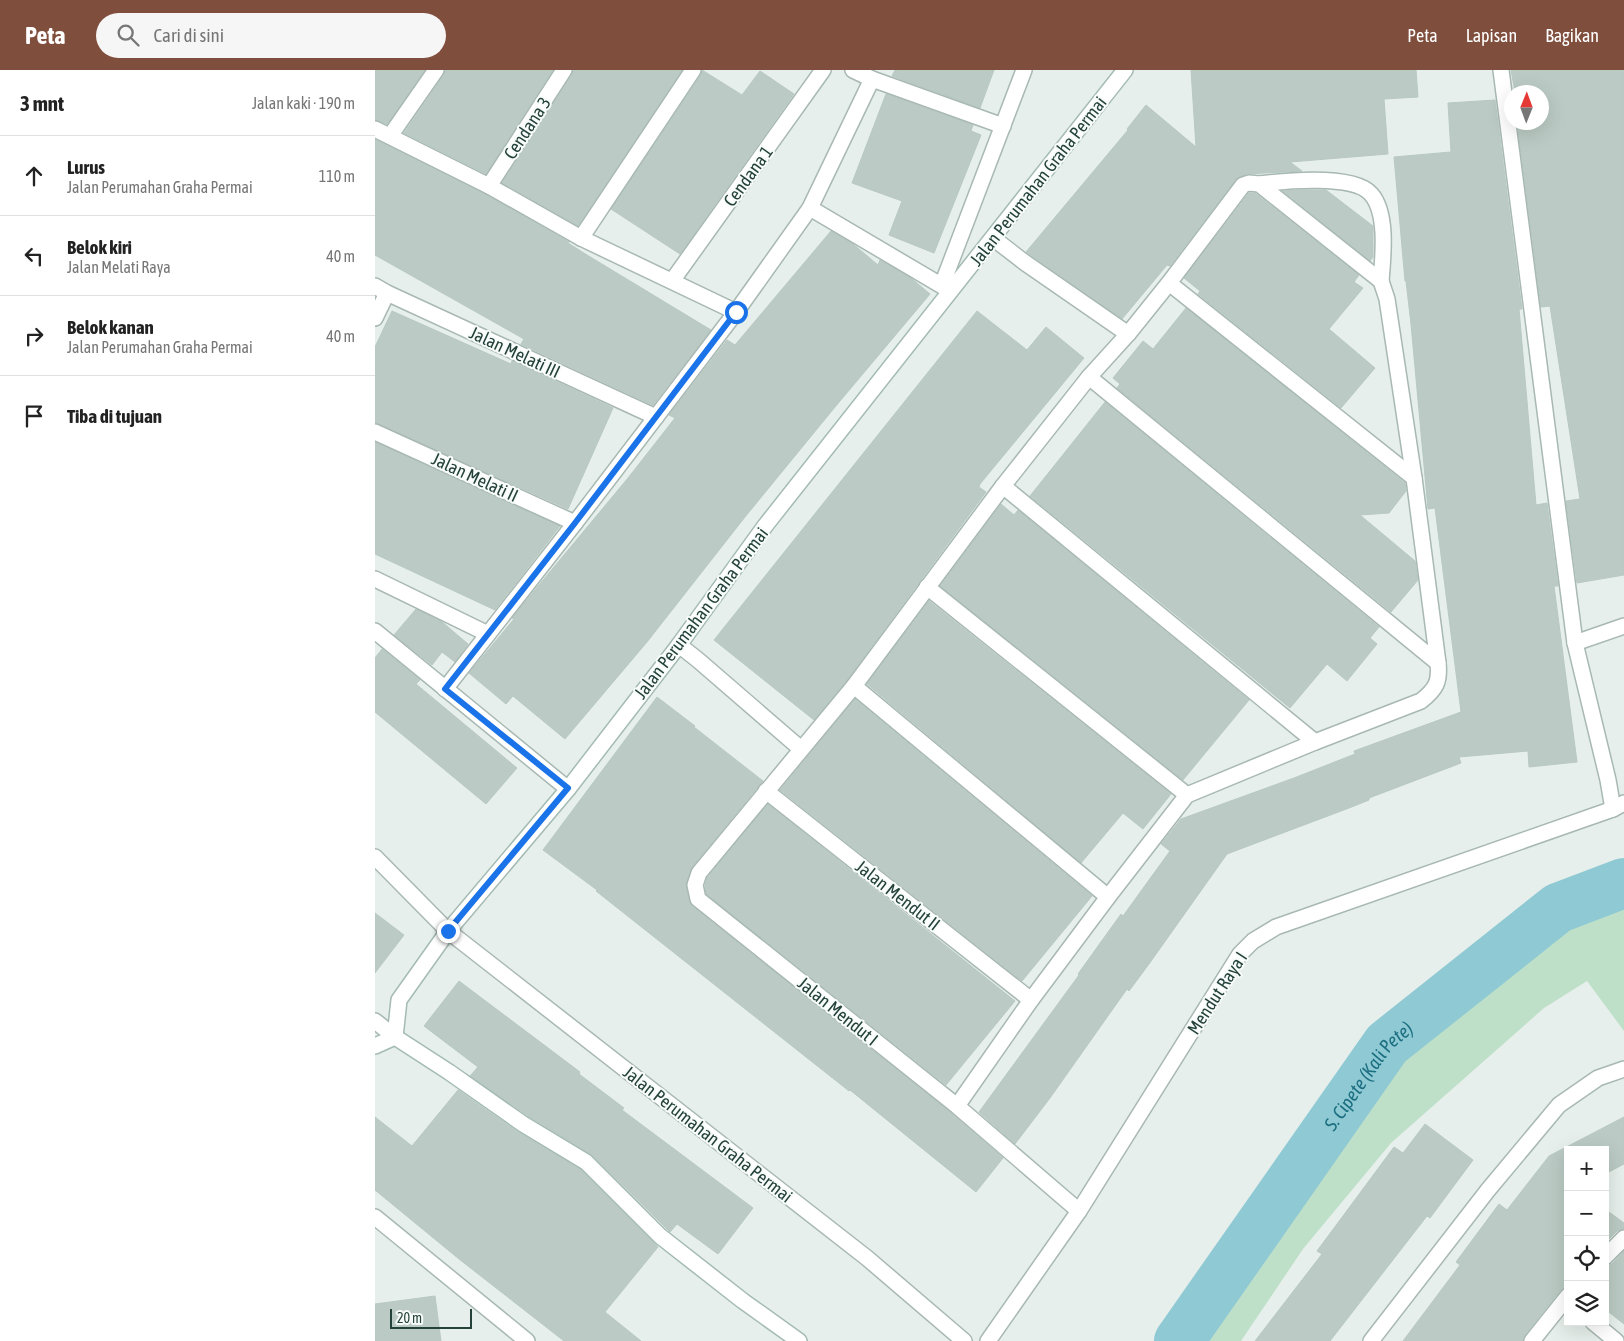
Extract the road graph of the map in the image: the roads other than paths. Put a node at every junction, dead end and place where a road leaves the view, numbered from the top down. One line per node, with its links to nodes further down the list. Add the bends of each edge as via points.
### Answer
1 (435, 70): 12 (street)
2 (565, 70): 14 (street, Cendana 3)
3 (693, 70): 16 (street)
4 (823, 70): 18 (street, Cendana 1)
5 (853, 70): 9 (street)
6 (1024, 70): 10 (street, Jalan Perumahan Graha Permai)
7 (1125, 70): 17 (street, Jalan Perumahan Graha Permai)
8 (1501, 70): 37 (street)
9 (872, 79): 10 (street); 15 (street)
10 (1003, 126): 21 (street, Jalan Perumahan Graha Permai)
11 (375, 129): 12 (street)
12 (390, 136): 14 (street)
13 (1259, 184): 19 (street); 19 (street, via 1285,181 1361,185 1372,194 1379,208 1383,229); 20 (street, via 1243,185)
14 (489, 186): 16 (street)
15 (811, 208): 21 (street); 23 (street)
16 (581, 238): 18 (street)
17 (993, 238): 21 (street, Jalan Perumahan Graha Permai); 25 (street)
18 (672, 281): 23 (street)
19 (1381, 281): 29 (street, via 1387,299)
20 (1169, 283): 25 (street); 29 (street)
21 (946, 288): 38 (street, Jalan Perumahan Graha Permai)
22 (381, 290): 24 (street); 27 (street, Jalan Melati III)
23 (736, 312): 27 (street)
24 (375, 318)
25 (1128, 334): 26 (street)
26 (1089, 377): 30 (street); 39 (street)
27 (656, 417): 31 (street)
28 (375, 432): 31 (street, Jalan Melati II)
29 (1414, 478): 39 (street)
30 (1003, 486): 33 (street); 42 (street)
31 (575, 523): 36 (street)
32 (375, 579): 36 (street)
33 (927, 587): 40 (street); 46 (street)
34 (1624, 626): 37 (street)
35 (375, 631): 41 (street)
36 (488, 634): 41 (street)
37 (1575, 643): 47 (street, via 1608,780)
38 (679, 645): 43 (street); 44 (street, Jalan Perumahan Graha Permai)
39 (1438, 663): 42 (street, via 1436,685 1421,701)
40 (853, 686): 43 (street); 49 (street)
41 (445, 689): 44 (street)
42 (1315, 742): 46 (street)
43 (801, 749): 45 (street)
44 (568, 788): 50 (street, Jalan Perumahan Graha Permai)
45 (766, 791): 51 (street, Jalan Mendut II); 56 (street, Jalan Mendut I, via 699,873 695,885 698,899)
46 (1187, 795): 49 (street)
47 (1618, 806): 57 (street, Mendut Raya I, via 1276,927 1253,941 1240,954)
48 (375, 857): 50 (street)
49 (1108, 896): 51 (street)
50 (448, 931): 53 (street, Jalan Perumahan Graha Permai, via 399,1000); 66 (street, Jalan Perumahan Graha Permai, via 867,1258)
51 (1031, 1000): 56 (street)
52 (375, 1021): 53 (street)
53 (395, 1037): 54 (street); 65 (street, via 585,1162 659,1236)
54 (375, 1046)
55 (1624, 1069): 68 (street, via 1598,1078 1559,1105 1488,1190)
56 (957, 1106): 57 (street, Jalan Mendut I)
57 (1079, 1211): 67 (street, Mendut Raya I)
58 (378, 1223): 63 (street)
59 (1624, 1238): 60 (street)
60 (1609, 1254)
61 (1564, 1303): 69 (street)
62 (1598, 1326): 70 (street)
63 (526, 1340): 64 (street)
64 (507, 1341)
65 (799, 1341)
66 (964, 1341)
67 (988, 1341)
68 (1371, 1341)
69 (1532, 1341)
70 (1617, 1341)

